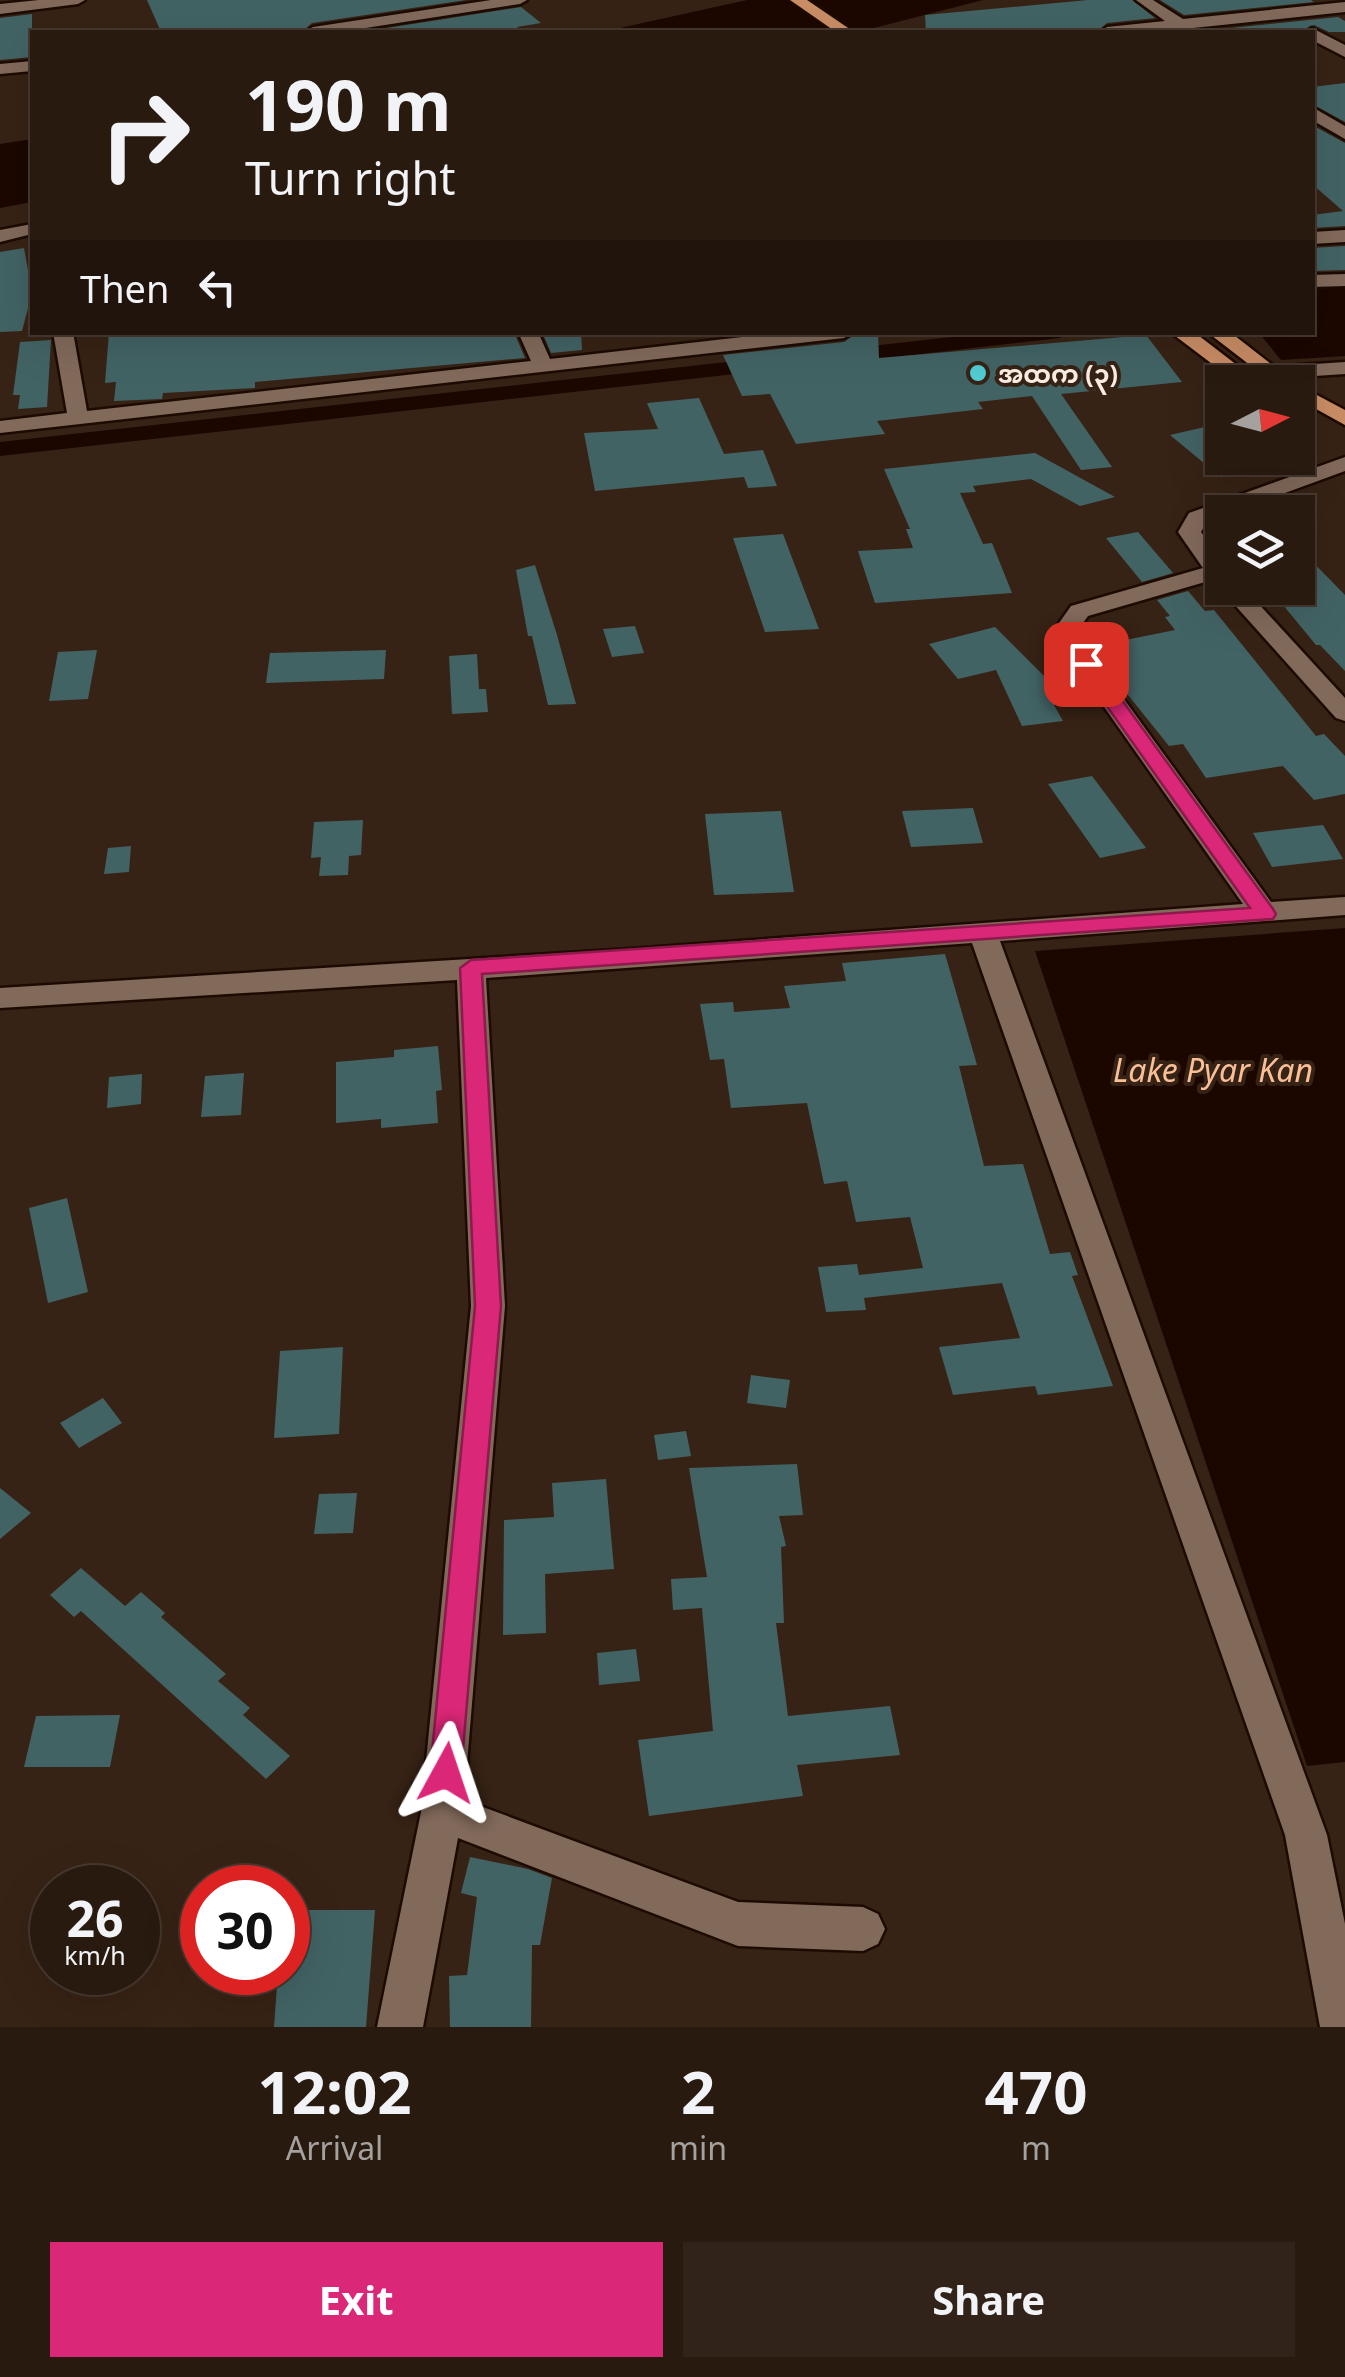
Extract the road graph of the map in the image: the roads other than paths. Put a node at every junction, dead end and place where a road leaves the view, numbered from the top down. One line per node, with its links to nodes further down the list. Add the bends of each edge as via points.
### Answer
1 (78, 0): 7 (street)
2 (520, 0): 11 (street)
3 (1144, 0): 10 (street)
4 (1260, 0): 9 (street)
5 (791, 5): 12 (highway); 13 (highway)
6 (1345, 7): 9 (street)
7 (28, 8): 8 (street)
8 (0, 9)
9 (1278, 14): 10 (street); 15 (street)
10 (1187, 28): 14 (street)
11 (325, 30)
12 (814, 30)
13 (842, 30)
14 (1147, 30)
15 (1307, 30)
16 (1315, 35): 17 (street)
17 (1345, 52)
18 (30, 66): 19 (street)
19 (0, 68)
20 (1329, 123): 21 (street)
21 (1345, 134)
22 (30, 229): 23 (street)
23 (0, 236)
24 (1345, 236): 25 (street)
25 (1315, 238)
26 (1345, 280): 27 (street)
27 (1315, 281)
28 (64, 335): 39 (street)
29 (529, 335): 35 (street)
30 (819, 335): 35 (street)
31 (1184, 335): 33 (highway)
32 (1221, 335): 34 (highway)
33 (1223, 365)
34 (1260, 365)
35 (544, 368): 39 (street)
36 (1345, 368): 37 (street)
37 (1315, 372)
38 (1315, 401): 40 (highway)
39 (78, 418): 42 (street)
40 (1345, 419)
41 (1315, 421): 43 (highway)
42 (0, 427)
43 (1345, 438)
44 (1345, 464): 45 (street)
45 (1260, 495)
46 (1205, 515): 47 (street, via 1189,532)
47 (1205, 553)
48 (1205, 582): 52 (street, via 1079,612 1064,633)
49 (1248, 605): 50 (street)
50 (1345, 713)
51 (1345, 906): 52 (street)
52 (1265, 914): 53 (street)
53 (983, 934): 54 (street); 59 (street, via 1306,1834)
54 (471, 968): 55 (street); 56 (street, via 488,1306)
55 (0, 998)
56 (442, 1812): 57 (street, via 738,1924); 58 (street)
57 (863, 1928)
58 (400, 2027)
59 (1343, 2027)

